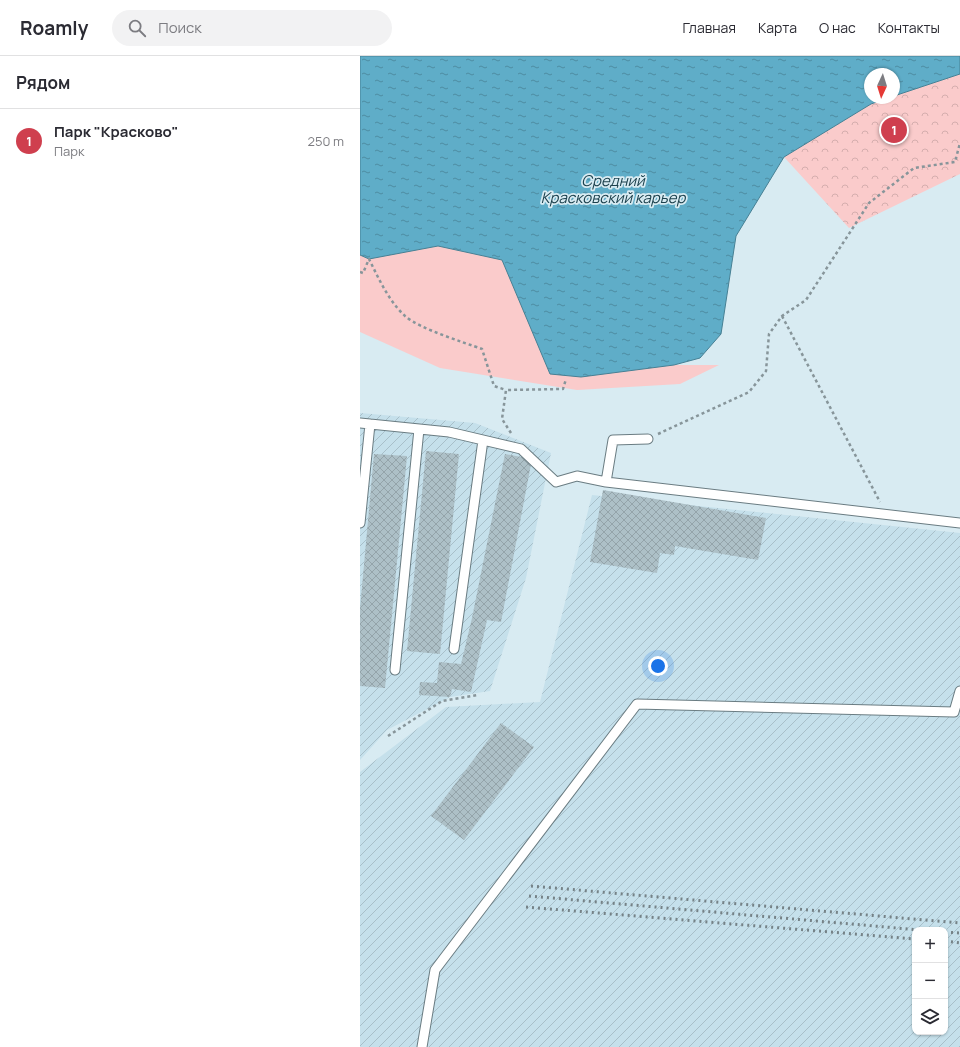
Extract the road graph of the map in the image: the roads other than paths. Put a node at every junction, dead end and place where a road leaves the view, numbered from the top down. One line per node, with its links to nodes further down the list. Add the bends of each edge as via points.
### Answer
1 (360, 423): 2 (lane)
2 (370, 424): 3 (lane); 7 (lane)
3 (419, 429): 5 (lane, via 450,432); 10 (lane)
4 (648, 439): 6 (lane, via 613,440)
5 (482, 440): 6 (lane, via 520,449 556,482 577,476); 9 (lane)
6 (606, 482): 8 (lane)
7 (360, 523)
8 (960, 523)
9 (454, 648)
10 (395, 670)
11 (960, 691): 12 (lane)
12 (957, 712): 13 (lane, via 637,704 435,970)
13 (422, 1047)

